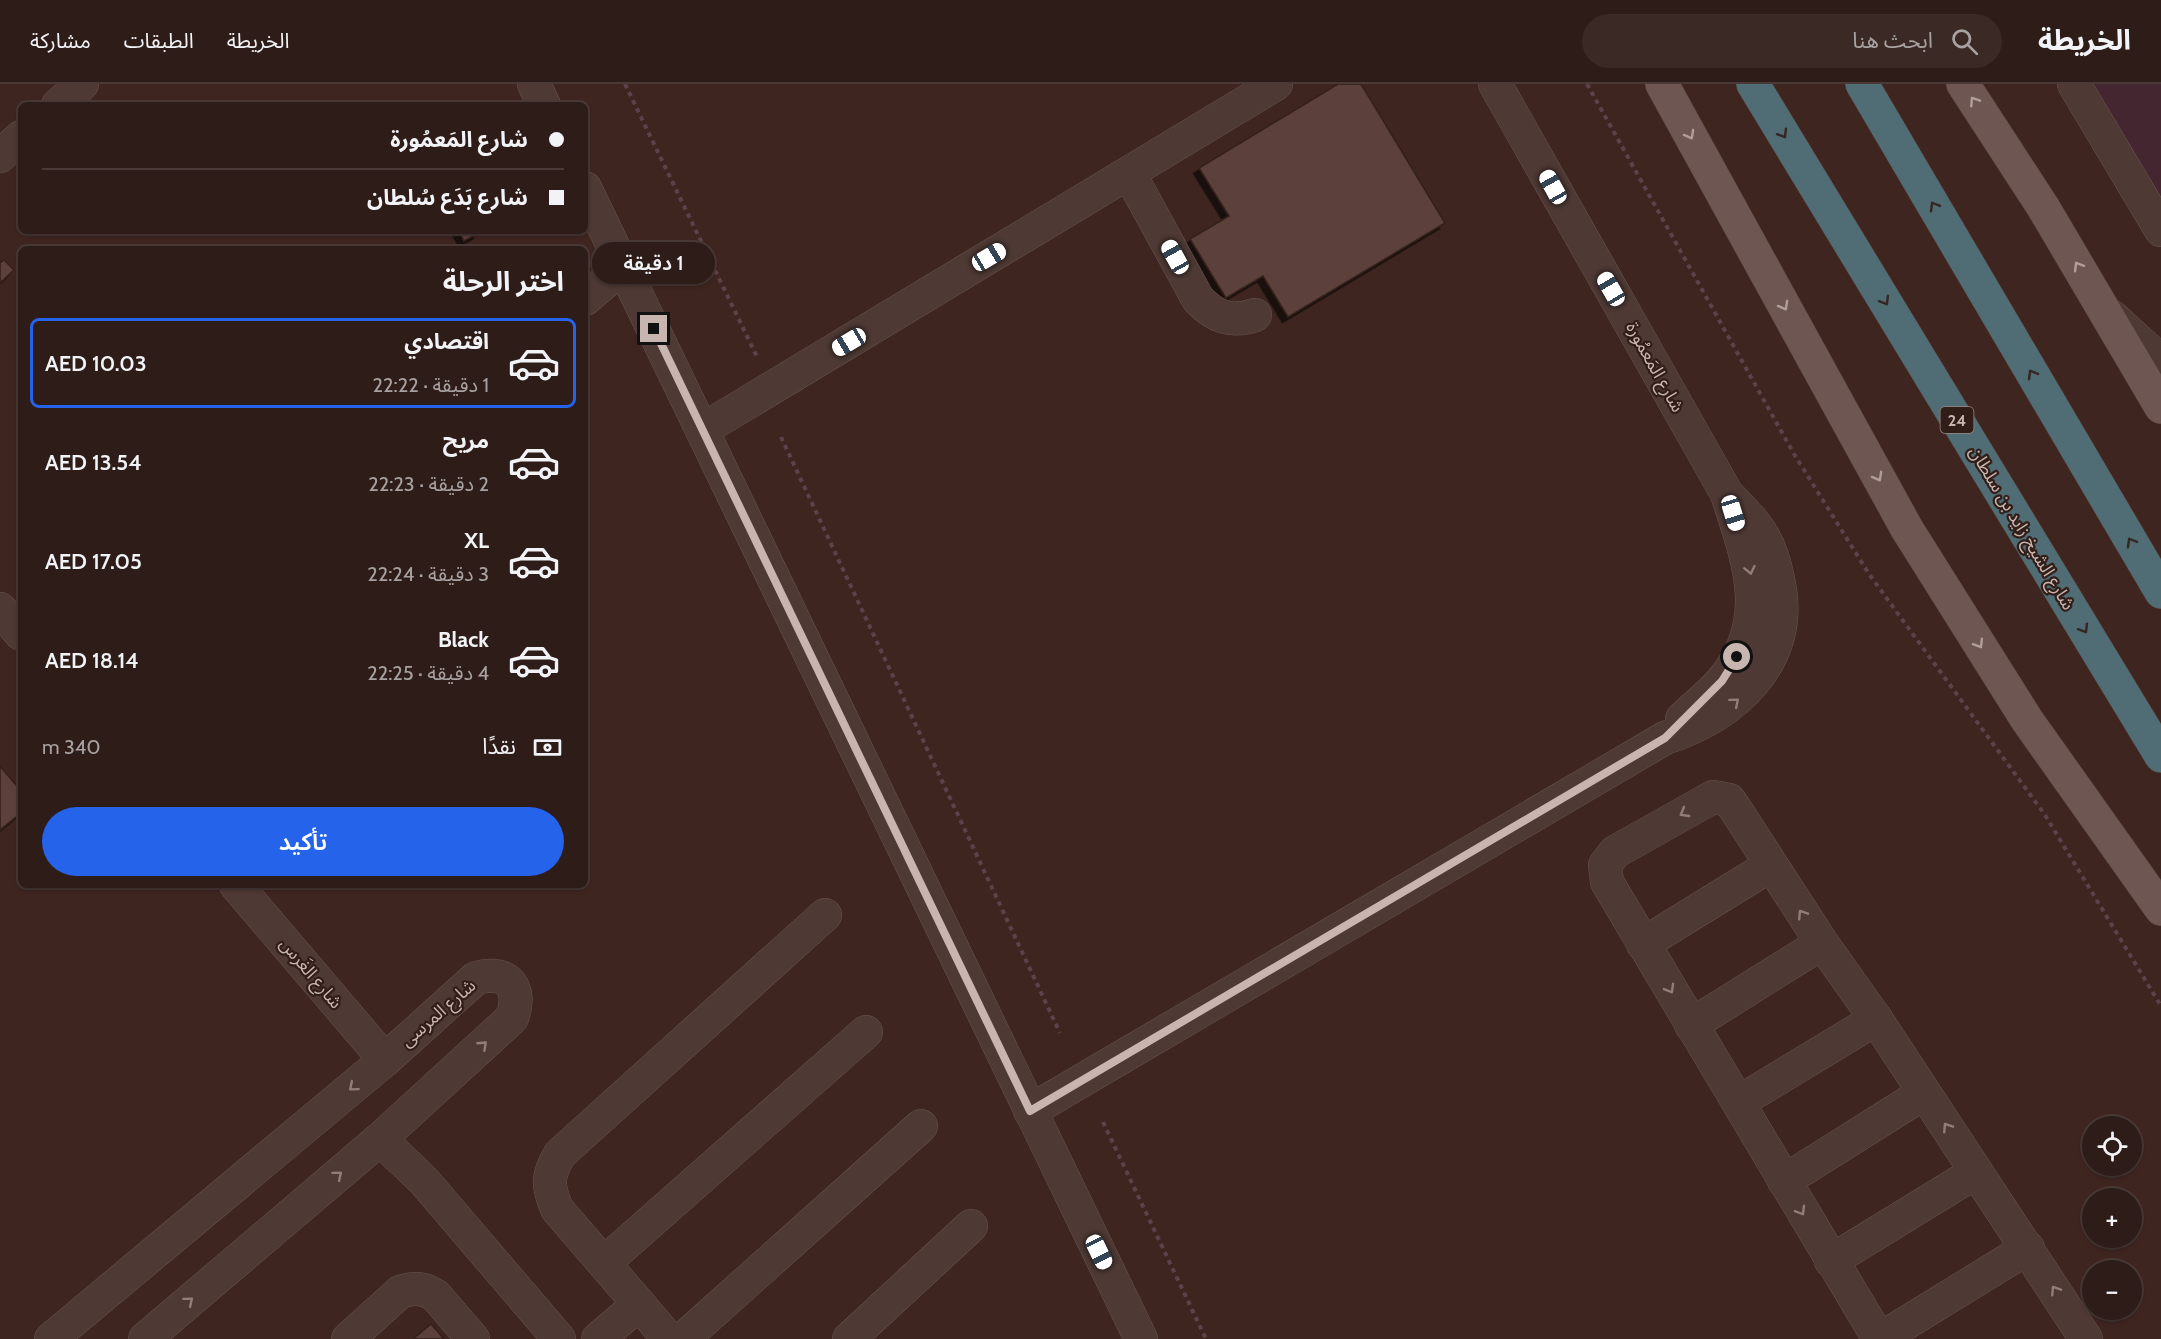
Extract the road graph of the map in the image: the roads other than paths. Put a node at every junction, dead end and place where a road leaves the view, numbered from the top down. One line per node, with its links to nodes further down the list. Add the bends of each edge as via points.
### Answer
1 (82, 84): 10 (street)
2 (534, 84): 11 (street)
3 (1276, 84): 14 (street)
4 (1495, 84): 40 (street, شارع المَعمُورة, via 1727,494 1752,521 1772,552 1781,594 1781,619 1770,660 1749,690 1726,710 1699,726 1665,738)
5 (1662, 84): 30 (main road, one-way to 30, via 1907,529 2027,720)
6 (1753, 84): 27 (highway, شارع الشيخ زايد بن سلطان / 24, one-way to 27)
7 (1862, 84): 24 (highway, one-way to 7)
8 (1963, 84): 19 (main road, one-way to 8)
9 (2074, 84): 16 (street)
10 (61, 102)
11 (543, 102)
12 (18, 141): 13 (street)
13 (0, 156)
14 (1129, 173): 20 (street, via 1198,299 1221,317); 23 (street)
15 (588, 194): 17 (street)
16 (2161, 230)
17 (624, 266): 18 (street); 23 (street)
18 (588, 296)
19 (2103, 309): 21 (street); 22 (main road)
20 (1255, 315)
21 (2161, 361)
22 (2161, 407)
23 (702, 430): 40 (street)
24 (2161, 592)
25 (0, 609): 26 (street)
26 (18, 630)
27 (2161, 756)
28 (1771, 866): 32 (street, one-way to 28); 33 (street); 33 (street, one-way to 33, via 1734,807 1721,797 1706,801 1616,852 1609,858 1605,874)
29 (239, 888): 37 (street, شارع الغَرس)
30 (2161, 909)
31 (825, 915): 48 (street, via 560,1154 550,1171 549,1191 557,1209)
32 (1822, 943): 34 (street); 35 (street)
33 (1643, 944): 35 (street, one-way to 35)
34 (1876, 1018): 38 (street); 39 (street)
35 (1691, 1025): 39 (street)
36 (866, 1032): 48 (street)
37 (385, 1060): 42 (street, شارع المرسى, one-way to 37, via 512,1018 517,1004 515,989 504,978 490,974 476,978); 51 (street, شارع المرسى, one-way to 51)
38 (1924, 1093): 43 (street, one-way to 38); 44 (street)
39 (1738, 1102): 44 (street)
40 (1030, 1111): 60 (street)
41 (921, 1126): 58 (street)
42 (380, 1139): 52 (street, شارع المرسى, one-way to 42); 55 (street, via 424,1181)
43 (1976, 1172): 46 (street); 47 (street)
44 (1784, 1181): 47 (street, one-way to 47)
45 (971, 1226): 59 (street)
46 (2028, 1248): 50 (street, one-way to 46); 61 (street)
47 (1831, 1262): 61 (street)
48 (604, 1263): 49 (street)
49 (639, 1304): 56 (street); 57 (street)
50 (2073, 1334)
51 (52, 1339)
52 (145, 1339)
53 (348, 1339): 54 (street, via 400,1292 419,1288 436,1296)
54 (473, 1339)
55 (559, 1339)
56 (598, 1339)
57 (669, 1339)
58 (683, 1339)
59 (849, 1339)
60 (1141, 1339)
61 (1879, 1339)

